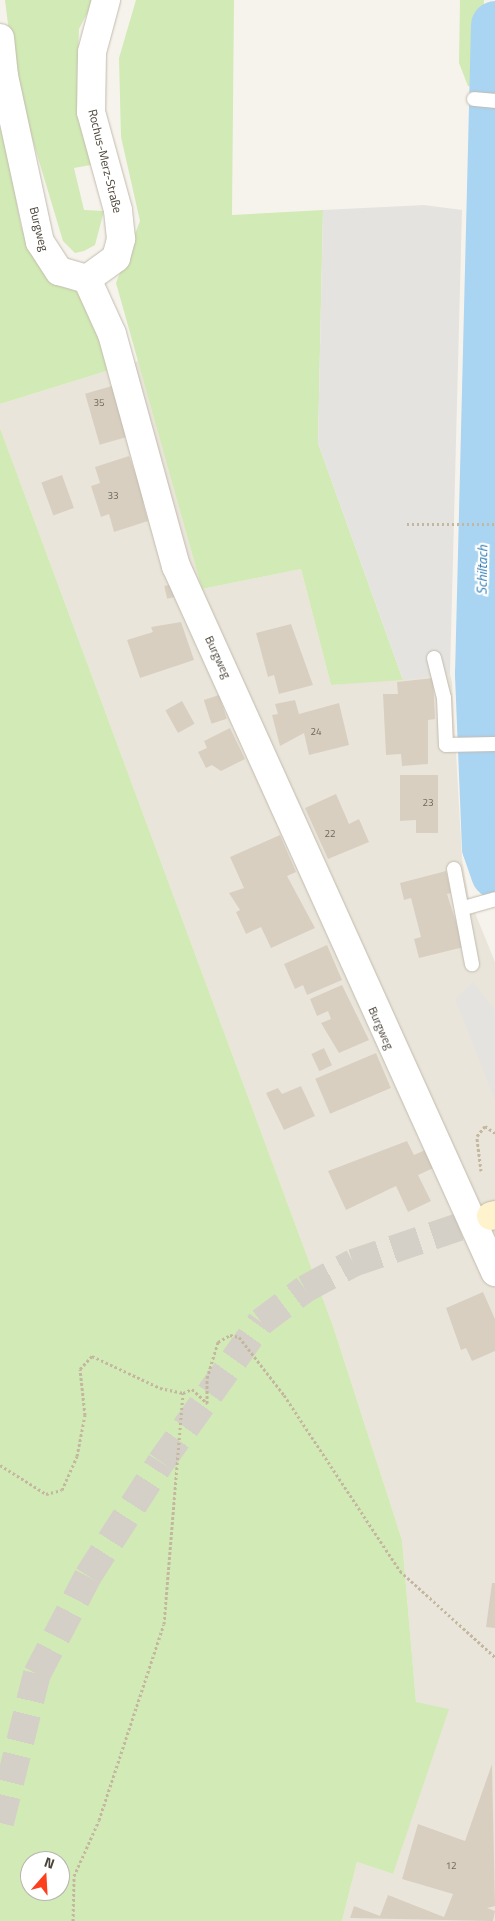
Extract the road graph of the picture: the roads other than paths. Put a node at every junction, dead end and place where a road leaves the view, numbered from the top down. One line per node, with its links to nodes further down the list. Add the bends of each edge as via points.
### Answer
1 (106, 0): 5 (street, Rochus-Merz-Straße, via 92,52 91,112 118,210 121,239 116,258)
2 (0, 38): 5 (street, Burgweg, via 4,76 40,242 59,271)
3 (474, 99): 4 (lane)
4 (495, 102)
5 (88, 279): 12 (street, Burgweg, via 112,334 176,566)
6 (434, 658): 7 (lane, via 444,698 446,744)
7 (495, 744)
8 (454, 869): 10 (lane)
9 (490, 900): 10 (lane)
10 (464, 908): 11 (lane)
11 (472, 964)
12 (495, 1272)

